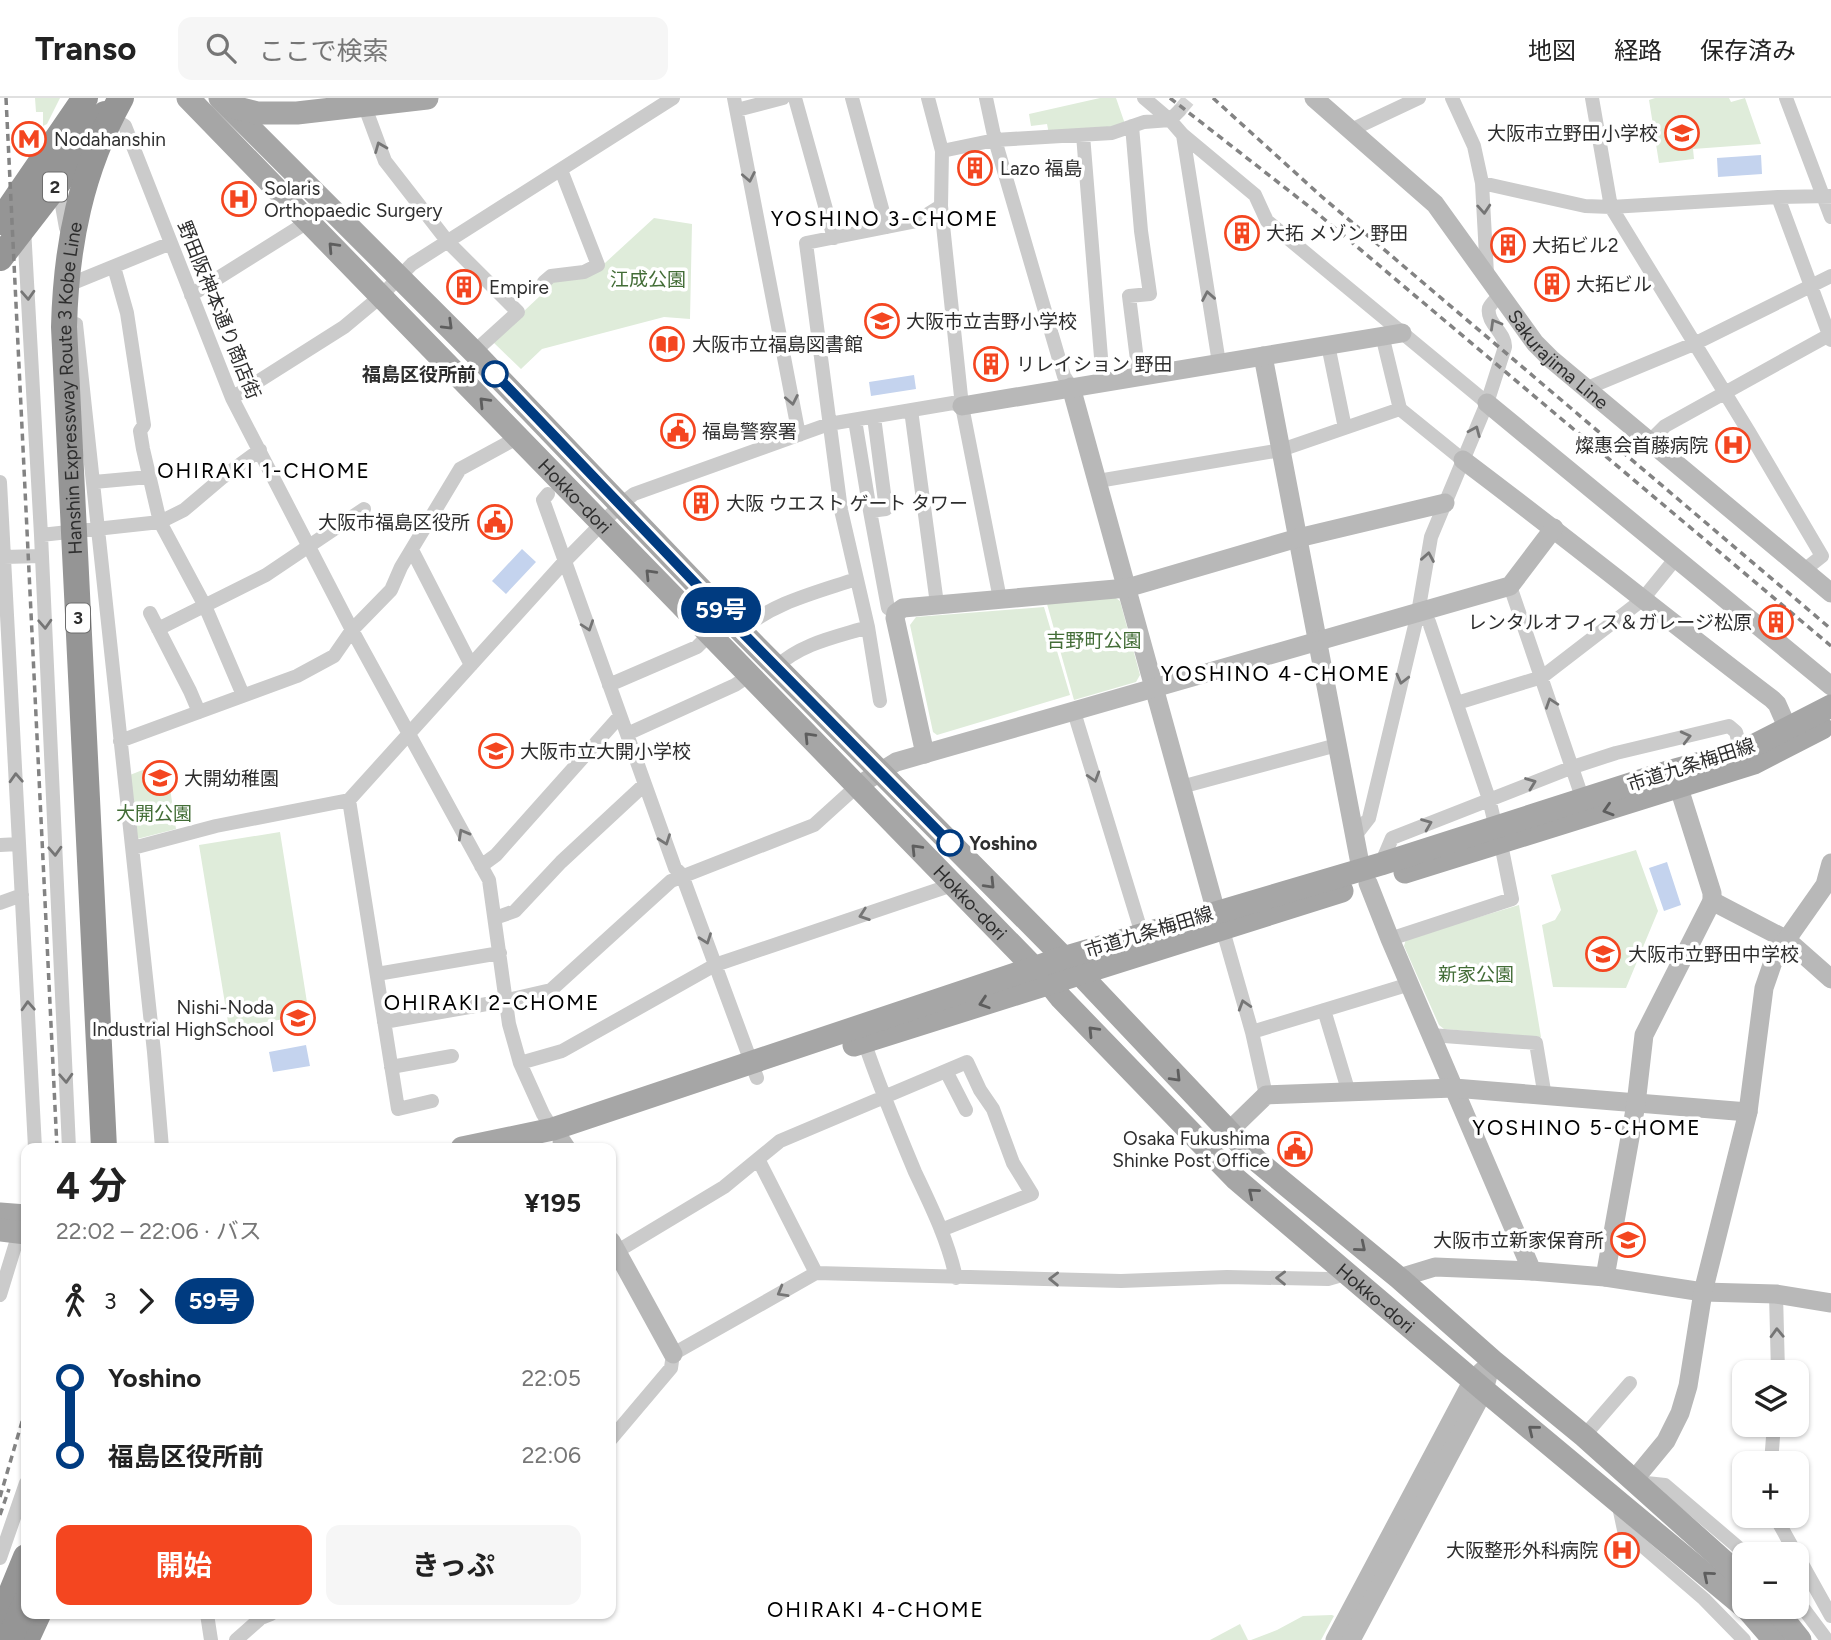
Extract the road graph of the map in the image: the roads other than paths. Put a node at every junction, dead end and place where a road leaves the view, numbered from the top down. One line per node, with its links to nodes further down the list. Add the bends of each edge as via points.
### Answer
1 (188, 98): 37 (main road, Hokko-dori)
2 (427, 98): 17 (main road)
3 (673, 98): 28 (street)
4 (783, 98): 18 (street)
5 (795, 98): 39 (street)
6 (852, 98): 38 (street)
7 (928, 98): 26 (street)
8 (986, 98): 25 (street)
9 (1144, 98): 20 (street)
10 (1314, 98): 22 (street, Sakurajima Line)
11 (1419, 98): 22 (street)
12 (1452, 98): 30 (street, via 1474,146)
13 (1786, 98): 32 (street)
14 (1597, 99): 34 (street)
15 (106, 101): 29 (highway, 2); 35 (highway, 2); 41 (street, 野田阪神本通り商店街, via 125,126); 198 (highway, Hanshin Expressway Route 3 Kobe Line / 3, via 78,148 66,184 55,230 49,293); 199 (highway, Hanshin Expressway Route 3 Kobe Line / 3, bridge, via 69,249 64,327)
16 (224, 101): 19 (main road, via 257,113); 27 (main road, Hokko-dori)
17 (363, 102): 19 (main road); 40 (street, one-way to 17, via 385,160)
18 (735, 104): 74 (street, one-way to 74)
19 (297, 113): 27 (main road, via 284,120 275,134)
20 (1175, 115): 21 (street); 24 (street)
21 (1132, 126): 23 (street); 60 (street, via 1150,294 1129,296)
22 (1351, 130): 44 (street, Sakurajima Line, via 1436,204)
23 (1083, 135): 25 (street); 61 (street)
24 (1183, 135): 53 (street, via 1255,195 1267,221); 59 (street, one-way to 24)
25 (995, 140): 26 (street); 62 (street)
26 (942, 151): 33 (street)
27 (280, 157): 46 (main road, Hokko-dori)
28 (561, 170): 40 (street); 47 (street, via 598,265 584,272 551,276)
29 (58, 183): 35 (highway, 2); 48 (street)
30 (1482, 183): 34 (street, via 1585,206); 44 (street, one-way to 44)
31 (1778, 197): 32 (street); 34 (street); 49 (street)
32 (1827, 197): 36 (street)
33 (941, 206): 38 (street, via 917,221); 67 (street)
34 (1611, 207): 55 (street)
35 (8, 214): 42 (highway, 2); 93 (street, one-way to 93)
36 (1831, 217)
37 (309, 221): 51 (street); 52 (main road, Hokko-dori, one-way to 37)
38 (887, 227): 39 (street)
39 (834, 237): 72 (street, via 806,243)
40 (447, 242): 46 (street); 57 (street, via 518,312)
41 (171, 243): 43 (street); 51 (street, 野田阪神本通り商店街)
42 (0, 258)
43 (114, 267): 48 (street); 80 (street, via 129,324)
44 (1487, 274): 50 (street, Sakurajima Line)
45 (1831, 276): 49 (street)
46 (399, 277): 52 (street); 57 (main road, Hokko-dori, one-way to 57)
47 (544, 282)
48 (73, 284): 83 (street)
49 (1810, 287): 54 (street); 55 (street)
50 (1500, 294): 63 (street, Sakurajima Line, via 1535,343); 66 (street, one-way to 50, via 1506,341 1489,313)
51 (191, 295): 65 (street, 野田阪神本通り商店街)
52 (380, 297): 65 (street, via 344,327); 75 (main road, Hokko-dori, one-way to 52)
53 (1392, 334): 56 (street); 66 (street); 68 (street)
54 (1830, 337): 64 (street)
55 (1696, 343): 63 (street); 64 (street)
56 (1328, 345): 58 (street); 73 (street)
57 (474, 352): 86 (main road, Hokko-dori)
58 (1263, 356): 59 (street); 78 (street)
59 (1219, 363): 60 (street)
60 (1139, 376): 61 (street)
61 (1103, 382): 62 (street)
62 (1071, 387): 67 (street); 81 (street)
63 (1585, 389): 76 (street, Sakurajima Line)
64 (1725, 393): 76 (street, via 1665,426); 101 (street, via 1822,556)
65 (232, 398): 77 (street, 野田阪神本通り商店街)
66 (1487, 403): 79 (street, one-way to 66); 99 (street)
67 (962, 406): 69 (street, via 953,403); 106 (street)
68 (1400, 409): 73 (street); 79 (street)
69 (911, 410): 70 (street); 108 (street)
70 (874, 417): 71 (street); 88 (street, via 886,509)
71 (855, 420): 72 (street); 88 (street)
72 (829, 424): 74 (street); 102 (street)
73 (1345, 428): 78 (street)
74 (799, 435): 86 (street, via 635,494)
75 (517, 438): 90 (main road, Hokko-dori); 96 (street, via 460,469)
76 (1649, 442): 101 (street, Sakurajima Line)
77 (260, 450): 89 (street, via 184,510); 95 (street, 野田阪神本通り商店街)
78 (1281, 450): 81 (street); 94 (street)
79 (1463, 460): 85 (street); 91 (street)
80 (149, 477): 83 (street); 89 (street)
81 (1098, 481): 104 (street)
82 (0, 482): 97 (street)
83 (94, 482): 92 (street)
84 (548, 494): 100 (street, via 543,500)
85 (1446, 503): 94 (street); 111 (street, one-way to 85, via 1431,537)
86 (621, 504): 90 (street); 116 (main road, Hokko-dori)
87 (365, 509): 95 (street)
88 (870, 511): 110 (street, via 888,608)
89 (160, 522): 92 (street); 109 (street)
90 (601, 524): 100 (street); 117 (main road, Hokko-dori, one-way to 90)
91 (1554, 528): 103 (street); 107 (street)
92 (98, 529): 93 (street); 137 (street)
93 (41, 535): 98 (street)
94 (1298, 538): 104 (street); 118 (street)
95 (309, 547): 109 (street); 115 (street, 野田阪神本通り商店街)
96 (412, 550): 115 (street, via 391,590); 119 (street)
97 (3, 554): 98 (street); 151 (street, one-way to 97)
98 (41, 556): 197 (street, one-way to 197)
99 (1676, 558): 107 (street); 124 (street)
100 (565, 561): 119 (street); 123 (street, one-way to 123)
101 (1803, 571): 105 (street, Sakurajima Line)
102 (856, 579): 113 (street); 116 (street, via 754,618)
103 (1510, 586): 111 (street); 122 (street)
104 (1127, 587): 106 (street); 125 (street)
105 (1830, 591)
106 (999, 599): 108 (street)
107 (1642, 600): 122 (street); 134 (street, via 1772,699)
108 (937, 604): 110 (street)
109 (205, 606): 114 (street); 126 (street)
110 (896, 613): 139 (street)
111 (1418, 613): 118 (street); 128 (street, via 1429,622); 149 (street, one-way to 149, via 1368,818)
112 (150, 614): 114 (street)
113 (869, 627): 120 (street, via 810,645); 127 (street)
114 (158, 629): 130 (street)
115 (352, 630): 126 (street, via 334,656 297,676); 136 (street, 野田阪神本通り商店街)
116 (741, 631): 120 (main road, Hokko-dori)
117 (710, 634): 121 (main road, Hokko-dori); 123 (street, via 697,647)
118 (1317, 642): 125 (street); 138 (street)
119 (471, 665): 136 (street)
120 (776, 667): 142 (main road, Hokko-dori)
121 (750, 675): 135 (street); 144 (main road, Hokko-dori, one-way to 121)
122 (1542, 677): 128 (street); 141 (street, one-way to 122)
123 (609, 685): 132 (street)
124 (1831, 686)
125 (1155, 690): 131 (street); 145 (street)
126 (243, 695): 130 (street)
127 (880, 701)
128 (1457, 703): 146 (street)
129 (1831, 706): 134 (main road, 市道九条梅田線)
130 (199, 712): 137 (street)
131 (1074, 712): 139 (street); 164 (street, one-way to 164)
132 (620, 716): 135 (street); 155 (street, via 496,855)
133 (1831, 724): 140 (main road, 市道九条梅田線, via 1754,763)
134 (1788, 729): 140 (main road, 市道九条梅田線, via 1741,752)
135 (626, 734): 143 (street)
136 (408, 735): 147 (street); 155 (street, 野田阪神本通り商店街, one-way to 136)
137 (120, 741): 153 (street)
138 (1337, 745): 145 (street); 149 (street)
139 (925, 754): 142 (street)
140 (1669, 763): 141 (street, one-way to 140); 148 (main road, 市道九条梅田線); 150 (main road, 市道九条梅田線, one-way to 150); 160 (street)
141 (1573, 767): 146 (street, one-way to 141); 148 (street)
142 (880, 771): 144 (street); 169 (main road, Hokko-dori, one-way to 169)
143 (645, 784): 157 (street, one-way to 157, via 675,868); 162 (street, via 515,911)
144 (856, 787): 157 (street, via 814,825); 158 (main road, Hokko-dori, one-way to 144)
145 (1181, 787): 163 (street)
146 (1489, 799): 150 (street); 156 (street, one-way to 146, via 1392,838)
147 (349, 800): 153 (street); 170 (street)
148 (1583, 800): 150 (main road, 市道九条梅田線)
149 (1355, 836): 156 (street)
150 (1499, 836): 156 (main road, 市道九条梅田線); 165 (street, via 1512,900)
151 (19, 844): 152 (street); 159 (street)
152 (0, 845)
153 (133, 848): 200 (street)
154 (1831, 863): 166 (street, via 1825,885)
155 (481, 866): 162 (street, 野田阪神本通り商店街)
156 (1370, 872): 163 (main road, 市道九条梅田線); 165 (street)
157 (682, 875): 168 (street, one-way to 168); 174 (street, via 551,990)
158 (952, 885): 168 (street, one-way to 168); 171 (main road, Hokko-dori)
159 (22, 895): 161 (street); 196 (street, one-way to 159)
160 (1712, 901): 166 (street); 191 (street, via 1644,1035)
161 (0, 903)
162 (495, 918): 167 (street, 野田阪神本通り商店街)
163 (1219, 920): 164 (main road, 市道九条梅田線); 169 (main road, 市道九条梅田線); 177 (street, one-way to 163)
164 (1142, 934): 169 (main road, 市道九条梅田線)
165 (1390, 939): 173 (street)
166 (1787, 940): 172 (street); 193 (street, via 1775,956 1765,988)
167 (500, 953): 170 (street); 174 (street, 野田阪神本通り商店街)
168 (715, 965): 181 (street, via 562,1051); 183 (street)
169 (1071, 965): 171 (main road, 市道九条梅田線); 194 (main road, Hokko-dori, one-way to 194)
170 (377, 974): 176 (street)
171 (1041, 975): 179 (main road, 市道九条梅田線, one-way to 179); 183 (main road, 市道九条梅田線); 210 (main road, Hokko-dori, one-way to 171, via 1236,1179)
172 (1831, 979)
173 (1410, 984): 175 (street); 178 (street)
174 (504, 1001): 176 (street); 181 (street, 野田阪神本通り商店街)
175 (1324, 1010): 177 (street); 186 (street)
176 (384, 1022): 182 (street)
177 (1252, 1032): 187 (street)
178 (1431, 1035): 185 (street); 189 (street, via 1536,1043)
179 (864, 1041): 183 (main road, 市道九条梅田線); 188 (street)
180 (452, 1056): 182 (street)
181 (520, 1063): 195 (street, 野田阪神本通り商店街, via 543,1114)
182 (391, 1068): 190 (street, via 398,1109)
183 (754, 1071): 195 (main road, 市道九条梅田線)
184 (946, 1071): 188 (street); 192 (street); 205 (street, via 967,1062 1032,1194)
185 (1454, 1088): 186 (street); 189 (street); 208 (street)
186 (1349, 1093): 187 (street)
187 (1266, 1095): 194 (street)
188 (883, 1097): 202 (street, via 780,1142); 205 (street)
189 (1545, 1097): 191 (street)
190 (432, 1101)
191 (1636, 1104): 193 (street); 211 (street)
192 (966, 1110)
193 (1748, 1112): 214 (street)
194 (1228, 1132): 213 (main road, Hokko-dori, one-way to 213)
195 (561, 1140): 201 (main road, 市道九条梅田線)
196 (35, 1143)
197 (69, 1143)
198 (89, 1143)
199 (104, 1143)
200 (162, 1143)
201 (524, 1143)
202 (758, 1159): 206 (street, via 724,1187); 209 (street)
203 (0, 1214): 204 (main road)
204 (18, 1228): 216 (street)
205 (941, 1230): 212 (street)
206 (616, 1247)
207 (616, 1256): 218 (street)
208 (1532, 1271): 211 (street); 213 (street, via 1435,1267)
209 (816, 1273): 212 (street); 218 (street, one-way to 218)
210 (1349, 1273): 212 (street, one-way to 212, via 1328,1279); 222 (main road, Hokko-dori)
211 (1605, 1277): 214 (street)
212 (956, 1278)
213 (1399, 1278): 220 (main road, Hokko-dori)
214 (1703, 1292): 215 (street); 225 (street, via 1680,1413 1659,1452)
215 (1776, 1294): 217 (street); 219 (street, one-way to 215)
216 (0, 1295)
217 (1831, 1303)
218 (673, 1354): 223 (street, via 671,1368)
219 (1778, 1360)
220 (1493, 1361): 222 (street); 224 (main road, Hokko-dori)
221 (1630, 1383): 224 (street)
222 (1478, 1385): 227 (main road, Hokko-dori, one-way to 222); 248 (street); 249 (street)
223 (616, 1433)
224 (1584, 1436): 225 (main road, Hokko-dori)
225 (1633, 1481): 228 (street, via 1665,1485); 231 (main road, Hokko-dori)
226 (21, 1497): 229 (street)
227 (1618, 1499): 250 (street, via 1624,1530); 251 (main road, Hokko-dori, one-way to 227, via 1748,1609)
228 (1732, 1542)
229 (0, 1558)
230 (21, 1569): 241 (highway)
231 (1732, 1569)
232 (1809, 1577): 235 (street)
233 (21, 1614): 243 (highway, bridge)
234 (1809, 1615): 242 (street)
235 (1831, 1616)
236 (36, 1619): 244 (highway)
237 (53, 1619): 245 (highway)
238 (207, 1619): 246 (street)
239 (260, 1619): 247 (street)
240 (1783, 1619): 252 (main road)
241 (0, 1621): 243 (street)
242 (1827, 1637)
243 (10, 1640)
244 (26, 1640)
245 (44, 1640)
246 (211, 1640)
247 (236, 1640)
248 (1335, 1640)
249 (1351, 1640)
250 (1744, 1640)
251 (1774, 1640)
252 (1800, 1640)

